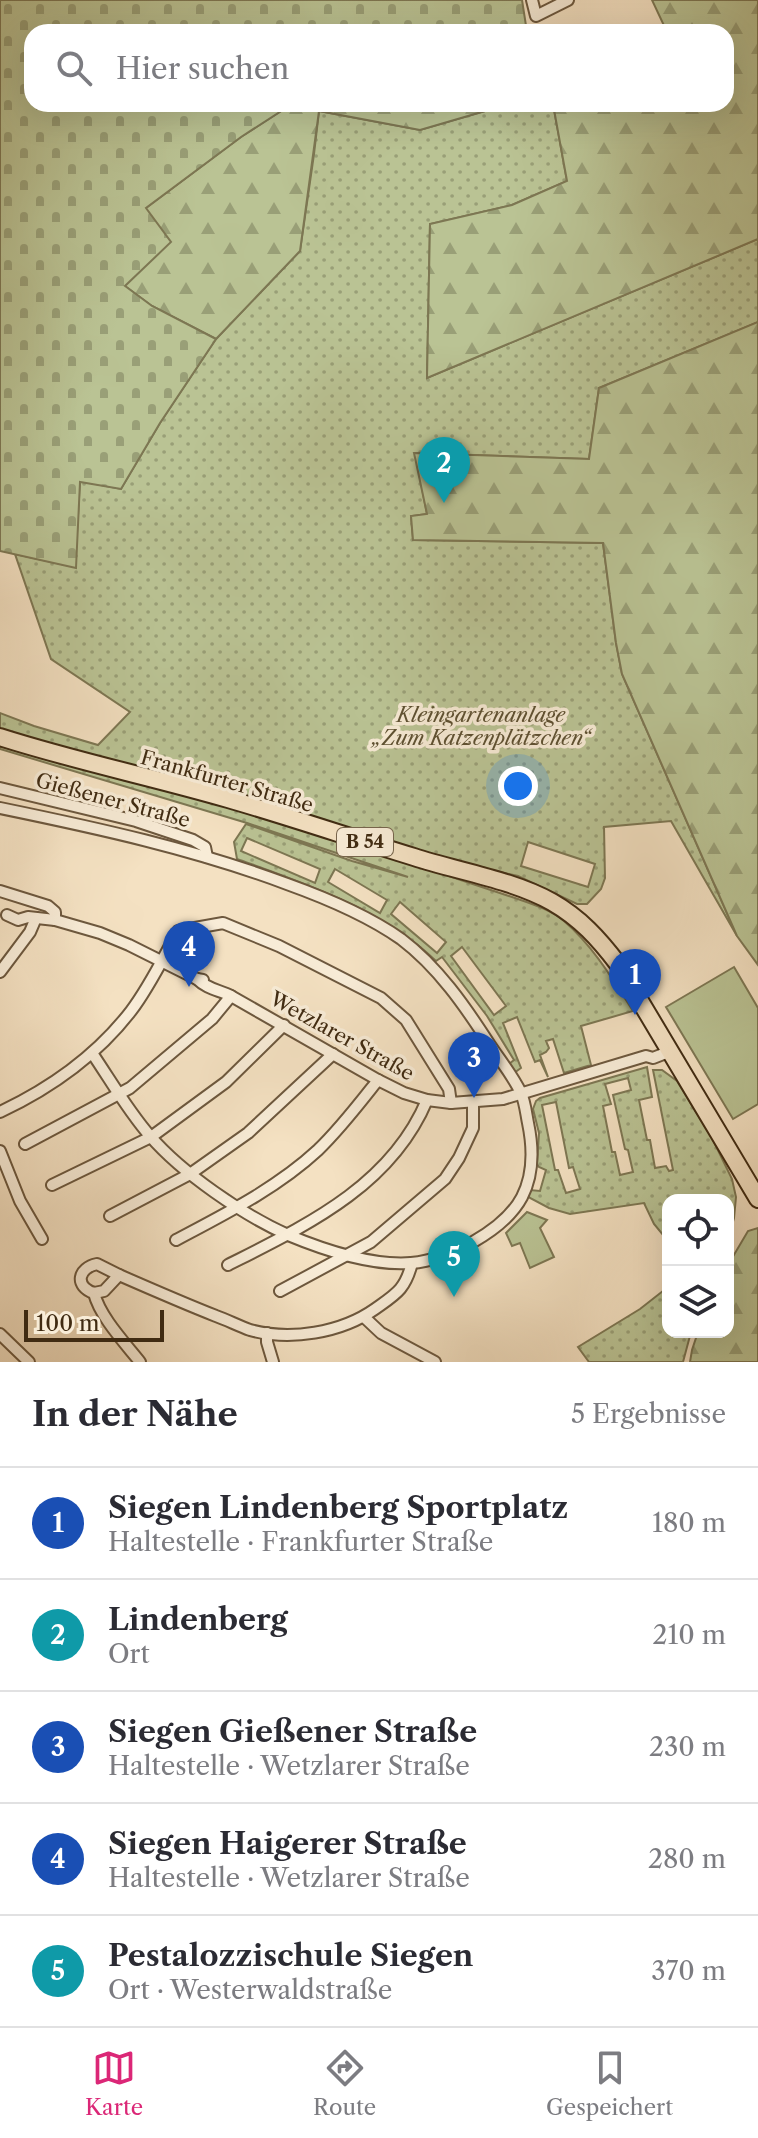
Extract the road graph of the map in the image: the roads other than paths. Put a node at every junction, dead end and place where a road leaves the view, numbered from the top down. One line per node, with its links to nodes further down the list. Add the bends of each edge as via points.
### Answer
1 (532, 0): 2 (street, via 536,16)
2 (568, 0)
3 (0, 737): 15 (main road, Frankfurter Straße / B 54, via 227,799 533,893 593,933)
4 (0, 788): 6 (street, Gießener Straße, via 193,840 205,847)
5 (0, 808): 6 (street, Gießener Straße)
6 (207, 857): 20 (street, Gießener Straße, via 315,895 399,938 449,987)
7 (0, 891): 10 (street, Wetzlarer Straße, via 48,906)
8 (4, 915): 9 (street, Wetzlarer Straße)
9 (32, 918): 10 (street, Wetzlarer Straße); 12 (street, via 30,932)
10 (55, 920): 11 (street, Wetzlarer Straße, via 100,933)
11 (162, 962): 13 (street, Wetzlarer Straße); 16 (street, via 132,1010); 23 (street, Wetzlarer Straße, via 178,931 223,923 279,946 394,1008 449,1089)
12 (0, 972)
13 (231, 996): 14 (street, Wetzlarer Straße); 19 (street, via 212,1019)
14 (284, 1025): 17 (street, Wetzlarer Straße); 25 (street, via 226,1082)
15 (668, 1046): 20 (street, Wetzlarer Straße); 30 (main road, Frankfurter Straße / B 54)
16 (92, 1053): 19 (street); 24 (street, via 55,1082)
17 (333, 1054): 18 (street, Wetzlarer Straße); 28 (street, via 248,1133)
18 (378, 1080): 21 (street, Wetzlarer Straße); 31 (street, via 317,1151)
19 (119, 1094): 25 (street); 26 (street)
20 (522, 1094): 22 (street, Wetzlarer Straße); 37 (street, via 532,1140 522,1197 469,1245)
21 (427, 1100): 23 (street, Wetzlarer Straße); 33 (street, via 389,1161 344,1201)
22 (473, 1102): 23 (street, Wetzlarer Straße); 36 (street, via 473,1128 445,1179 371,1242)
23 (451, 1103)
24 (0, 1112)
25 (151, 1137): 28 (street); 29 (street)
26 (25, 1144)
27 (0, 1151): 34 (street)
28 (190, 1174): 31 (street); 32 (street)
29 (52, 1185)
30 (758, 1199)
31 (237, 1207): 33 (street); 35 (street)
32 (110, 1216)
33 (288, 1234): 36 (street); 38 (street)
34 (42, 1239)
35 (176, 1240)
36 (345, 1255): 37 (street); 40 (street)
37 (412, 1263): 42 (street, via 400,1290)
38 (228, 1265)
39 (119, 1275): 41 (street, via 104,1291); 41 (street, via 97,1264 88,1266 81,1283); 43 (street)
40 (280, 1291)
41 (94, 1293): 46 (street)
42 (364, 1317): 43 (street, via 304,1334); 48 (street, via 381,1333)
43 (267, 1333): 47 (street)
44 (0, 1334): 45 (street)
45 (29, 1362)
46 (140, 1362)
47 (273, 1362)
48 (435, 1362)

